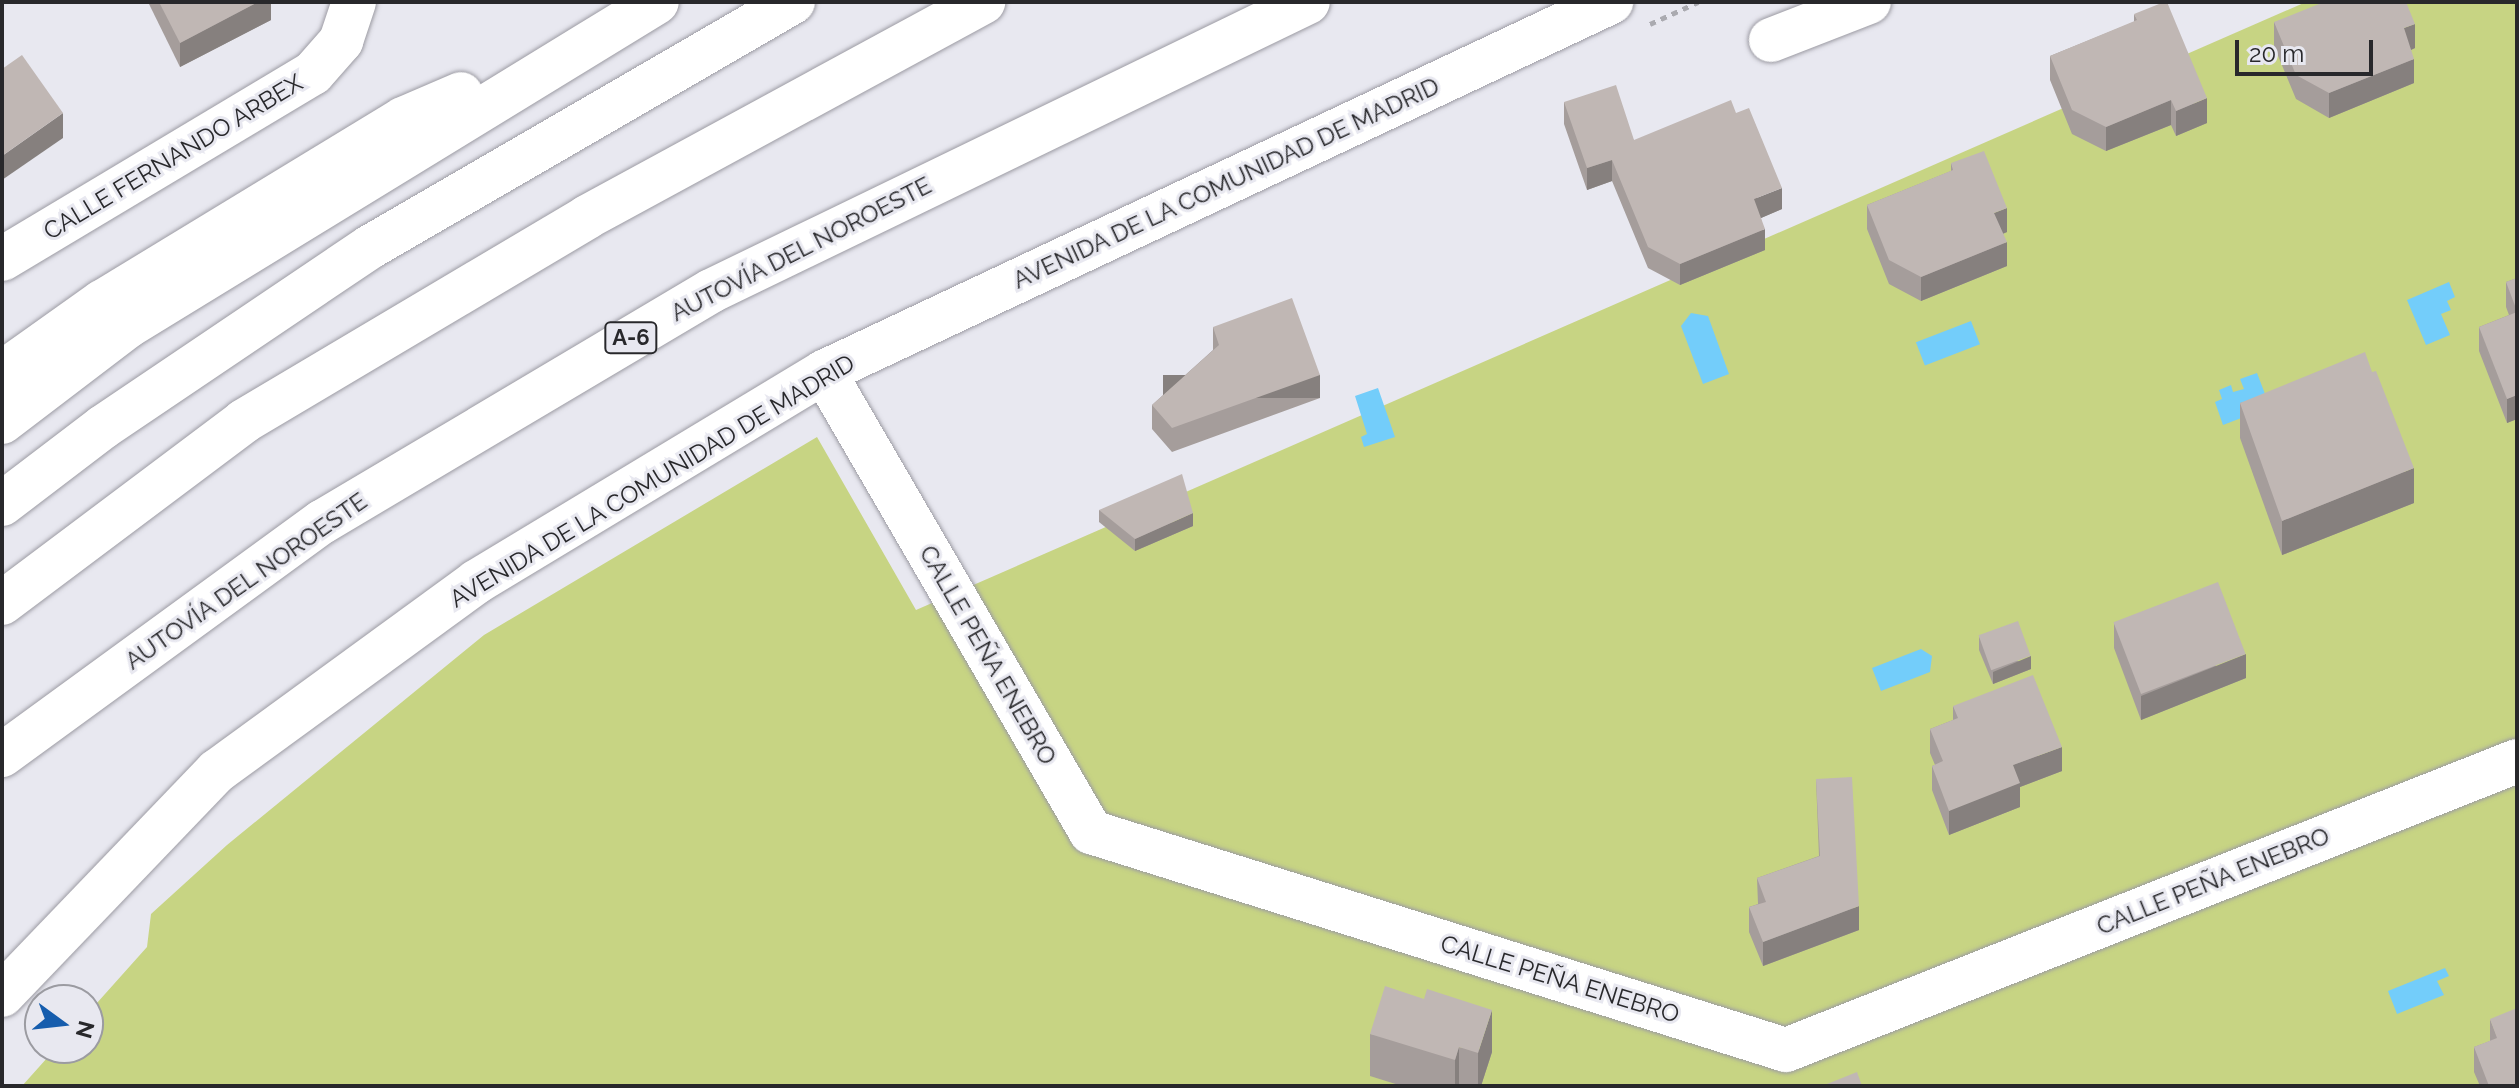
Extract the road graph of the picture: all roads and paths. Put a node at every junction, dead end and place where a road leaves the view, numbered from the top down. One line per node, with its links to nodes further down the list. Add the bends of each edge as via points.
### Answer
1 (354, 2): 10 (main road, CALLE FERNANDO ARBEX, via 341,41 313,73)
2 (657, 2): 8 (main road)
3 (793, 2): 14 (main road, via 370,247 103,427)
4 (983, 2): 15 (main road, via 587,217 244,421)
5 (1308, 2): 16 (main road, AUTOVÍA DEL NOROESTE / A-6, via 711,291 322,522)
6 (1611, 2): 11 (main road, AVENIDA DE LA COMUNIDAD DE MADRID)
7 (1869, 2): 9 (main road)
8 (617, 25): 12 (main road, via 403,119 102,302); 13 (main road, via 128,326)
9 (1771, 40)
10 (2, 259)
11 (824, 372): 17 (main road, CALLE PEÑA ENEBRO, via 1091,832 1786,1050); 18 (main road, AVENIDA DE LA COMUNIDAD DE MADRID, via 476,582 217,771)
12 (2, 373)
13 (2, 422)
14 (2, 504)
15 (2, 603)
16 (2, 755)
17 (2517, 761)
18 (2, 995)

